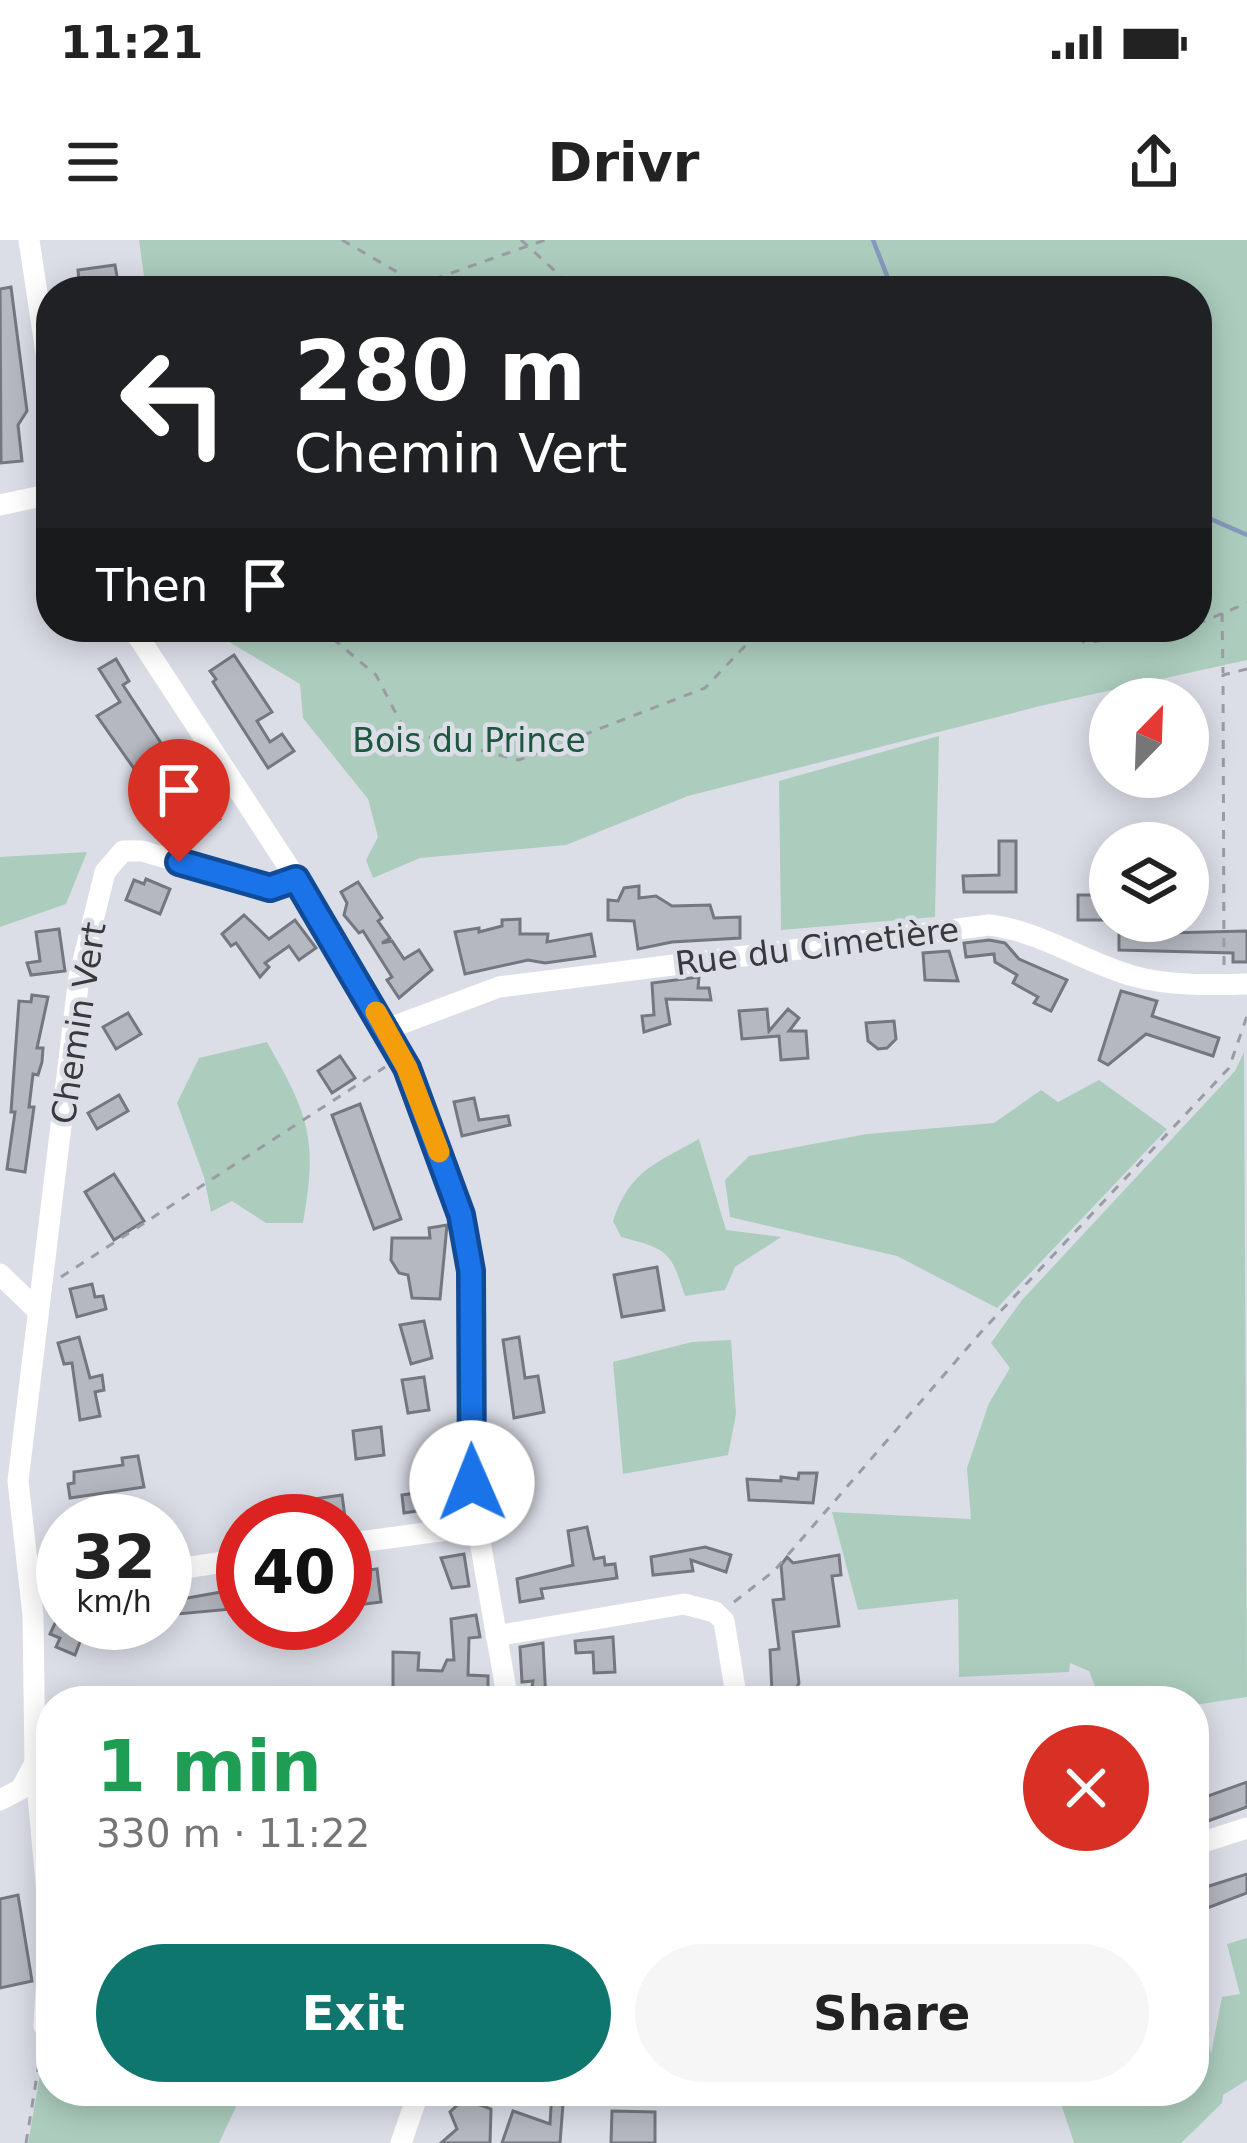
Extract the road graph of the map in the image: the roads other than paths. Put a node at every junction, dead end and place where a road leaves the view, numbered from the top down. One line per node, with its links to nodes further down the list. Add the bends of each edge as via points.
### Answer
1 (29, 240): 2 (street)
2 (36, 286)
3 (36, 497): 4 (street)
4 (0, 505)
5 (142, 642): 6 (street)
6 (296, 879): 8 (street); 10 (street, Chemin Vert, via 270,888 131,850 110,862 79,976)
7 (1236, 984): 8 (street, Rue du Cimetière, via 1134,976 989,926 499,987)
8 (387, 1029): 11 (street, via 469,1251)
9 (0, 1274): 10 (street)
10 (38, 1301): 14 (street, Chemin Vert, via 18,1481)
11 (476, 1526): 12 (street); 15 (street)
12 (372, 1540)
13 (36, 1589): 14 (street)
14 (31, 1590): 18 (street, Chemin Vert)
15 (496, 1636): 16 (street); 17 (street, via 684,1604 715,1612 730,1642)
16 (505, 1686)
17 (735, 1686)
18 (35, 1763): 19 (street, Chemin Vert); 20 (street, via 21,1789)
19 (36, 1774)
20 (0, 1800)
21 (1247, 1828): 22 (street)
22 (1209, 1840)
23 (414, 2106): 24 (street)
24 (401, 2143)

